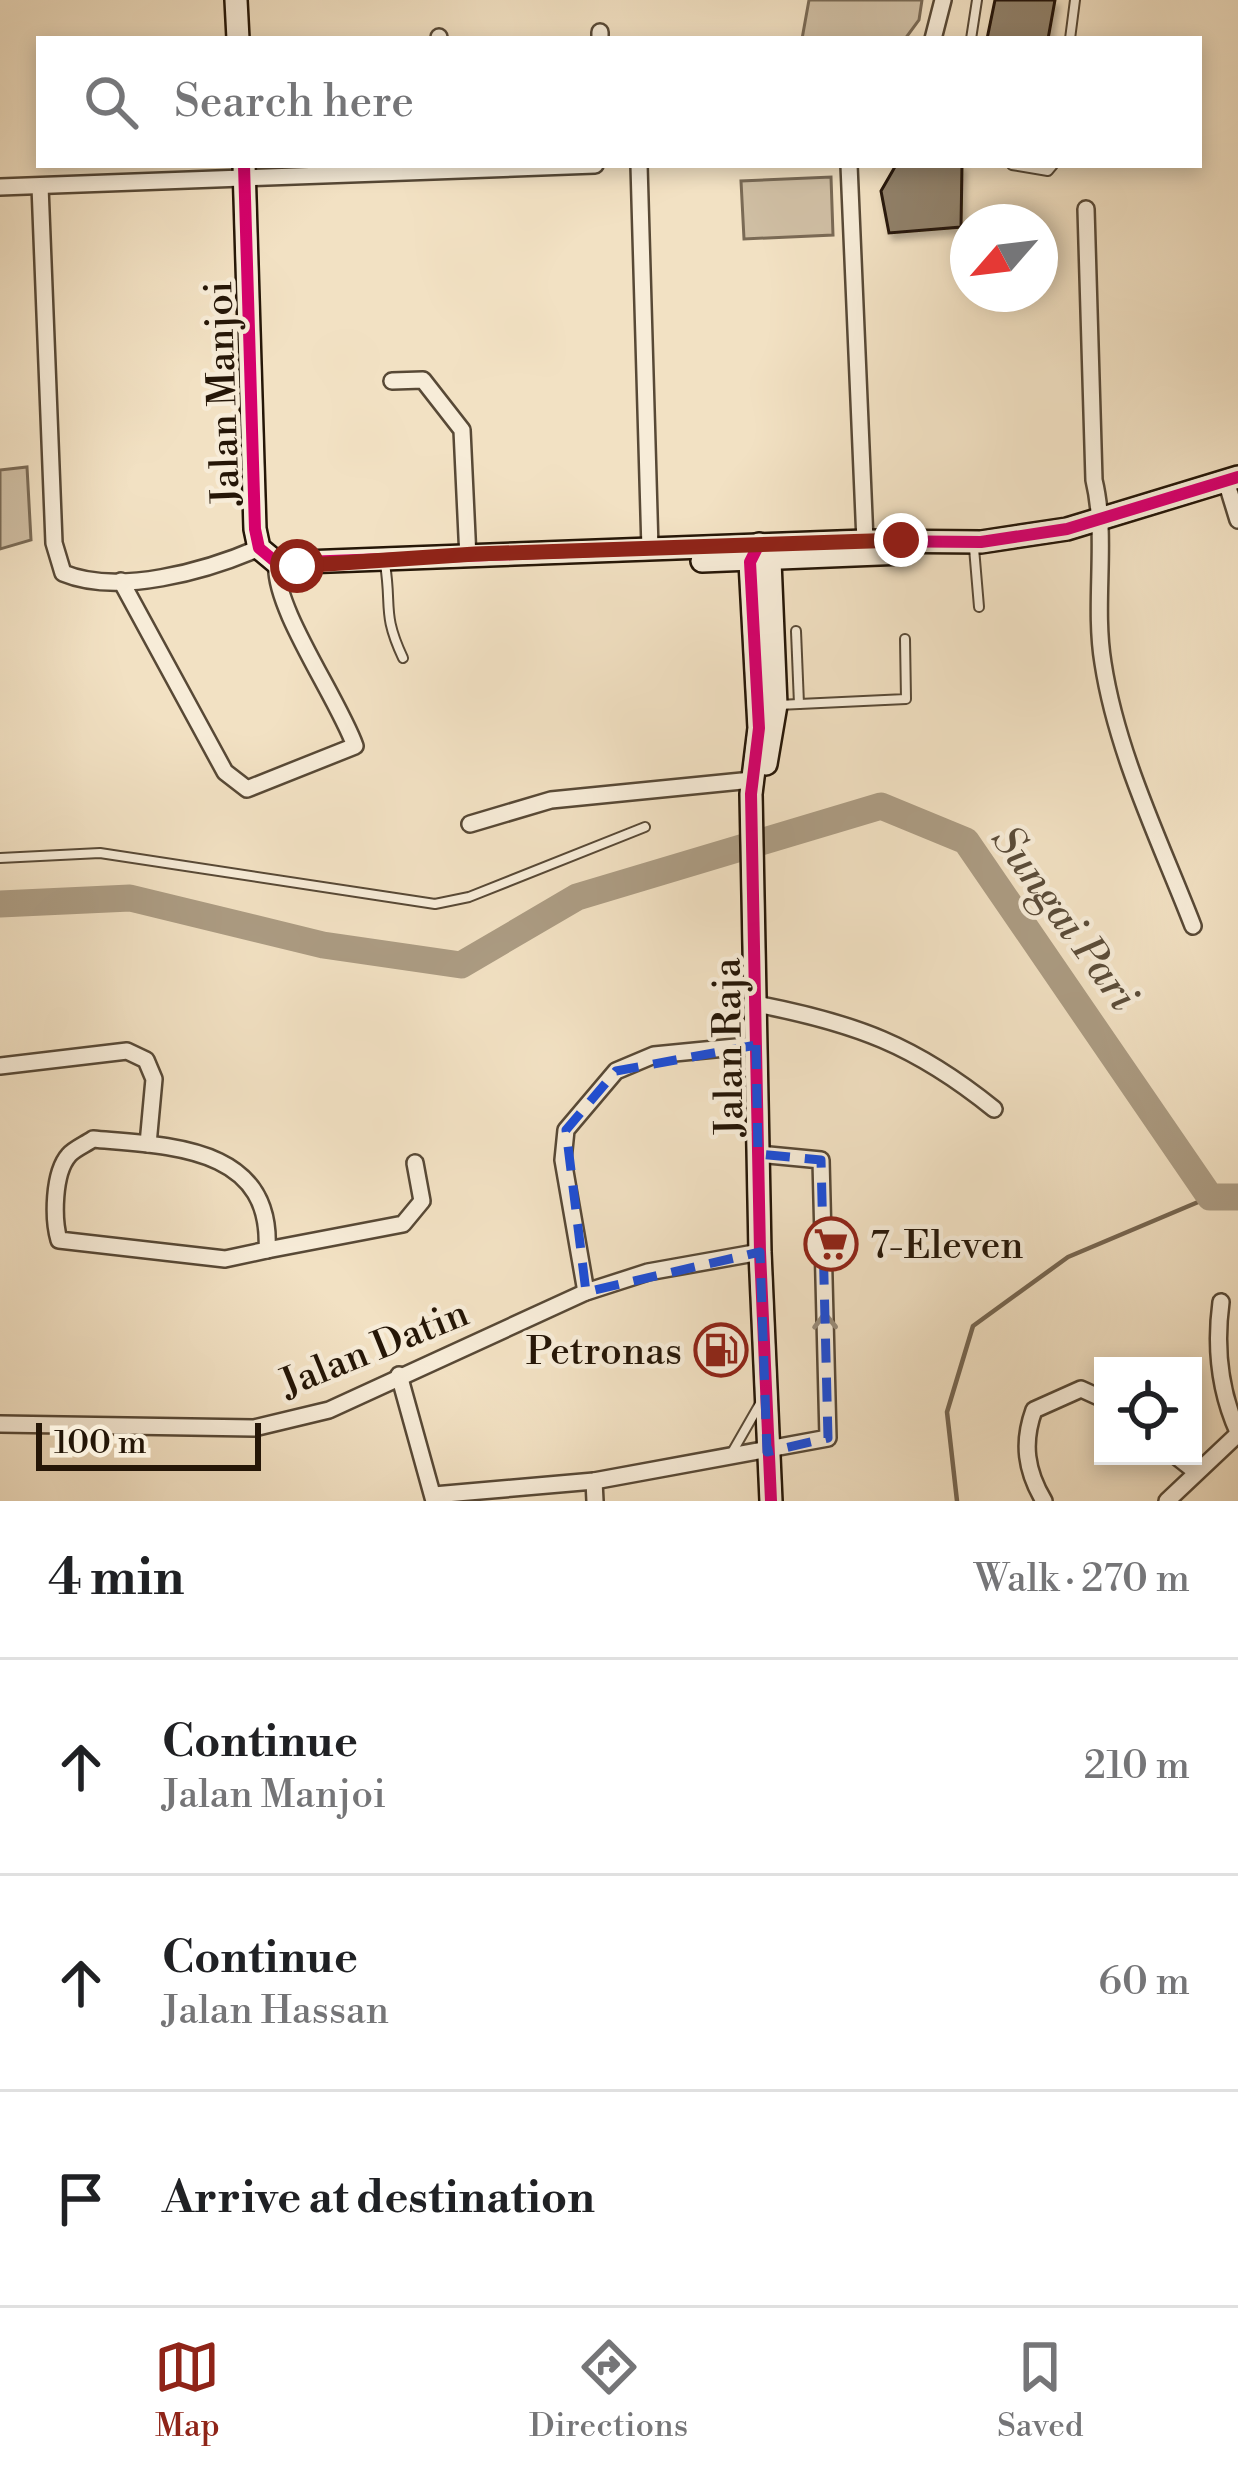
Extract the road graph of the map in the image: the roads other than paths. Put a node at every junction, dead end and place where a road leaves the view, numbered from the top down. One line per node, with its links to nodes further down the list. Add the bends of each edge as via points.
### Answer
1 (236, 0): 5 (street)
2 (943, 0): 6 (street)
3 (977, 0): 7 (lane)
4 (1075, 0): 8 (lane)
5 (238, 36)
6 (934, 36)
7 (971, 36)
8 (1070, 36)
9 (448, 168): 12 (street)
10 (639, 168): 21 (street)
11 (849, 168): 22 (street)
12 (244, 172): 13 (street); 23 (street, Jalan Manjoi)
13 (40, 186): 14 (street); 27 (street, via 55,543 63,573 87,583)
14 (0, 188)
15 (1086, 209): 18 (street, via 1094,480)
16 (392, 381): 25 (street, via 423,380 462,430)
17 (1232, 479): 18 (street); 19 (street)
18 (1104, 519): 20 (street); 38 (street, via 1096,546 1102,662 1120,737)
19 (1238, 520)
20 (978, 544): 22 (street); 28 (lane)
21 (650, 549): 24 (street); 25 (street)
22 (866, 549): 24 (street)
23 (268, 555): 26 (street); 27 (street); 27 (street, via 280,600 355,746 248,789 225,772)
24 (760, 556): 25 (street); 32 (street, Jalan Raja); 33 (street, Jalan Raja)
25 (468, 558): 26 (street)
26 (385, 562): 31 (lane, via 385,619)
27 (121, 581)
28 (980, 607)
29 (796, 631): 32 (lane)
30 (905, 639): 32 (lane, via 906,699)
31 (403, 658)
32 (788, 704): 34 (street, Jalan Raja)
33 (752, 780): 34 (street, Jalan Raja); 35 (street, via 550,800)
34 (755, 806): 39 (street, Jalan Raja)
35 (470, 824)
36 (645, 827): 37 (lane, via 435,904 100,853)
37 (0, 858)
38 (1193, 926)
39 (756, 1004): 40 (street, Jalan Raja); 42 (street, via 832,1018 907,1046)
40 (756, 1045): 44 (street, Jalan Raja); 48 (street, via 654,1054 616,1071 566,1130 563,1160)
41 (0, 1066): 43 (street, via 127,1051 146,1060 154,1079)
42 (994, 1109)
43 (148, 1144): 46 (street, via 202,1150 251,1184 269,1222); 46 (street, via 93,1139 69,1155 60,1173 59,1240 225,1259)
44 (758, 1154): 47 (street, Jalan Raja); 55 (street, one-way to 44, via 828,1438 821,1160)
45 (415, 1163): 46 (street, via 422,1201 403,1224)
46 (267, 1250)
47 (760, 1252): 48 (street, Jalan Datin); 52 (street, Jalan Raja)
48 (586, 1292): 50 (street, Jalan Datin)
49 (1221, 1301): 54 (street, via 1216,1340)
50 (398, 1376): 53 (street, Jalan Datin, via 328,1410 254,1428); 60 (street)
51 (1094, 1395): 63 (street, via 1081,1389 1034,1410 1024,1438)
52 (766, 1396): 55 (street, Jalan Raja); 56 (lane)
53 (0, 1424)
54 (1238, 1433): 58 (street)
55 (767, 1451): 56 (street); 62 (street, Jalan Raja)
56 (730, 1457): 59 (street)
57 (1187, 1465): 58 (street)
58 (1195, 1472): 64 (street)
59 (594, 1480): 60 (street); 61 (street)
60 (434, 1498)
61 (595, 1501)
62 (771, 1501)
63 (1044, 1501)
64 (1167, 1501)

